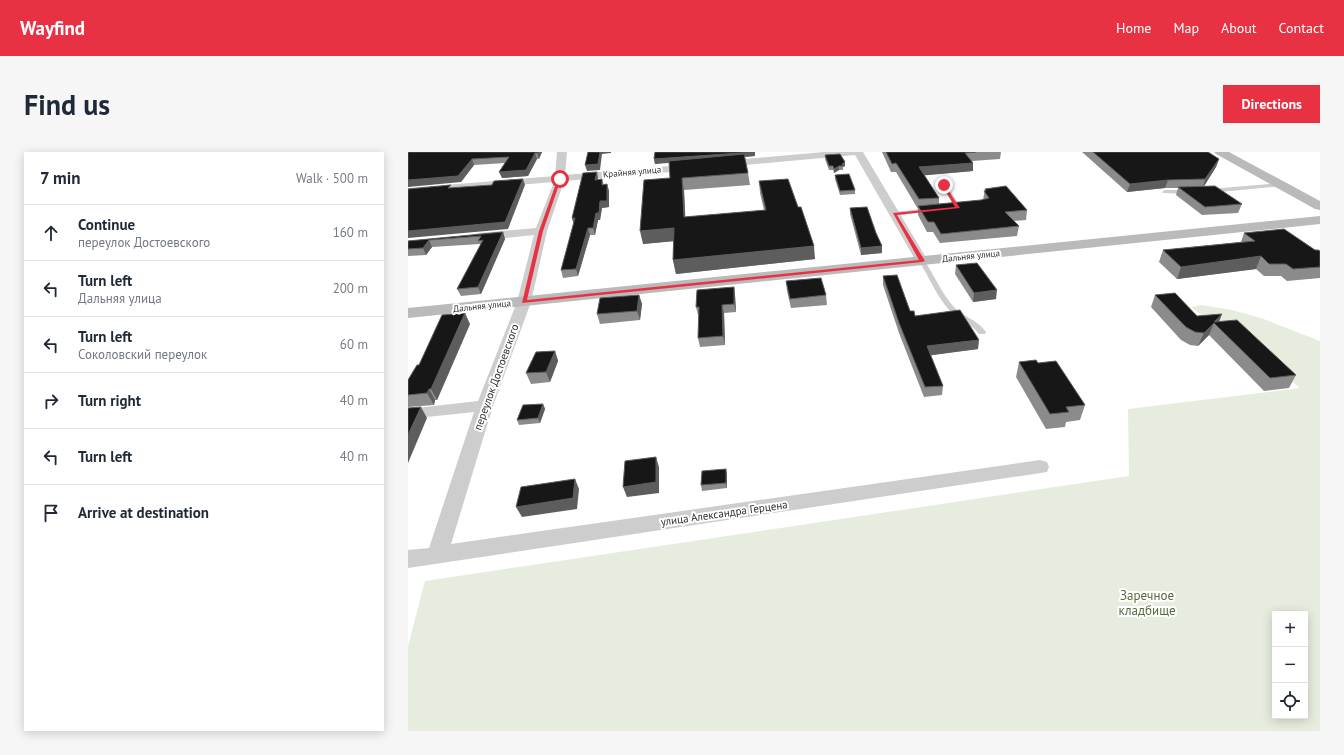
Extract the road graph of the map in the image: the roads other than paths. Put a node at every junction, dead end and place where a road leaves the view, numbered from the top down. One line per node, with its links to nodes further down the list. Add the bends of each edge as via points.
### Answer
1 (562, 152): 4 (street, переулок Достоевского)
2 (857, 152): 4 (street, Крайняя улица); 14 (street)
3 (1220, 152): 6 (main road)
4 (560, 179): 7 (street, Крайняя улица); 16 (street, переулок Достоевского)
5 (944, 185): 12 (lane)
6 (1281, 185): 8 (lane); 9 (main road)
7 (408, 191)
8 (1165, 192)
9 (1320, 206)
10 (965, 207): 12 (lane)
11 (951, 208): 12 (lane)
12 (958, 208)
13 (937, 210): 14 (lane)
14 (894, 214): 18 (street)
15 (1320, 220): 18 (main road, Дальняя улица)
16 (541, 231): 17 (street); 19 (street, переулок Достоевского)
17 (471, 237)
18 (922, 261): 19 (main road, Дальняя улица); 21 (lane, via 948,305 973,322)
19 (524, 302): 20 (main road, Дальняя улица); 22 (street, переулок Достоевского)
20 (408, 313)
21 (982, 332)
22 (485, 406): 23 (street); 25 (street, переулок Достоевского)
23 (408, 414)
24 (1040, 467): 25 (street, улица Александра Герцена)
25 (437, 554): 26 (street, улица Александра Герцена)
26 (408, 559)

